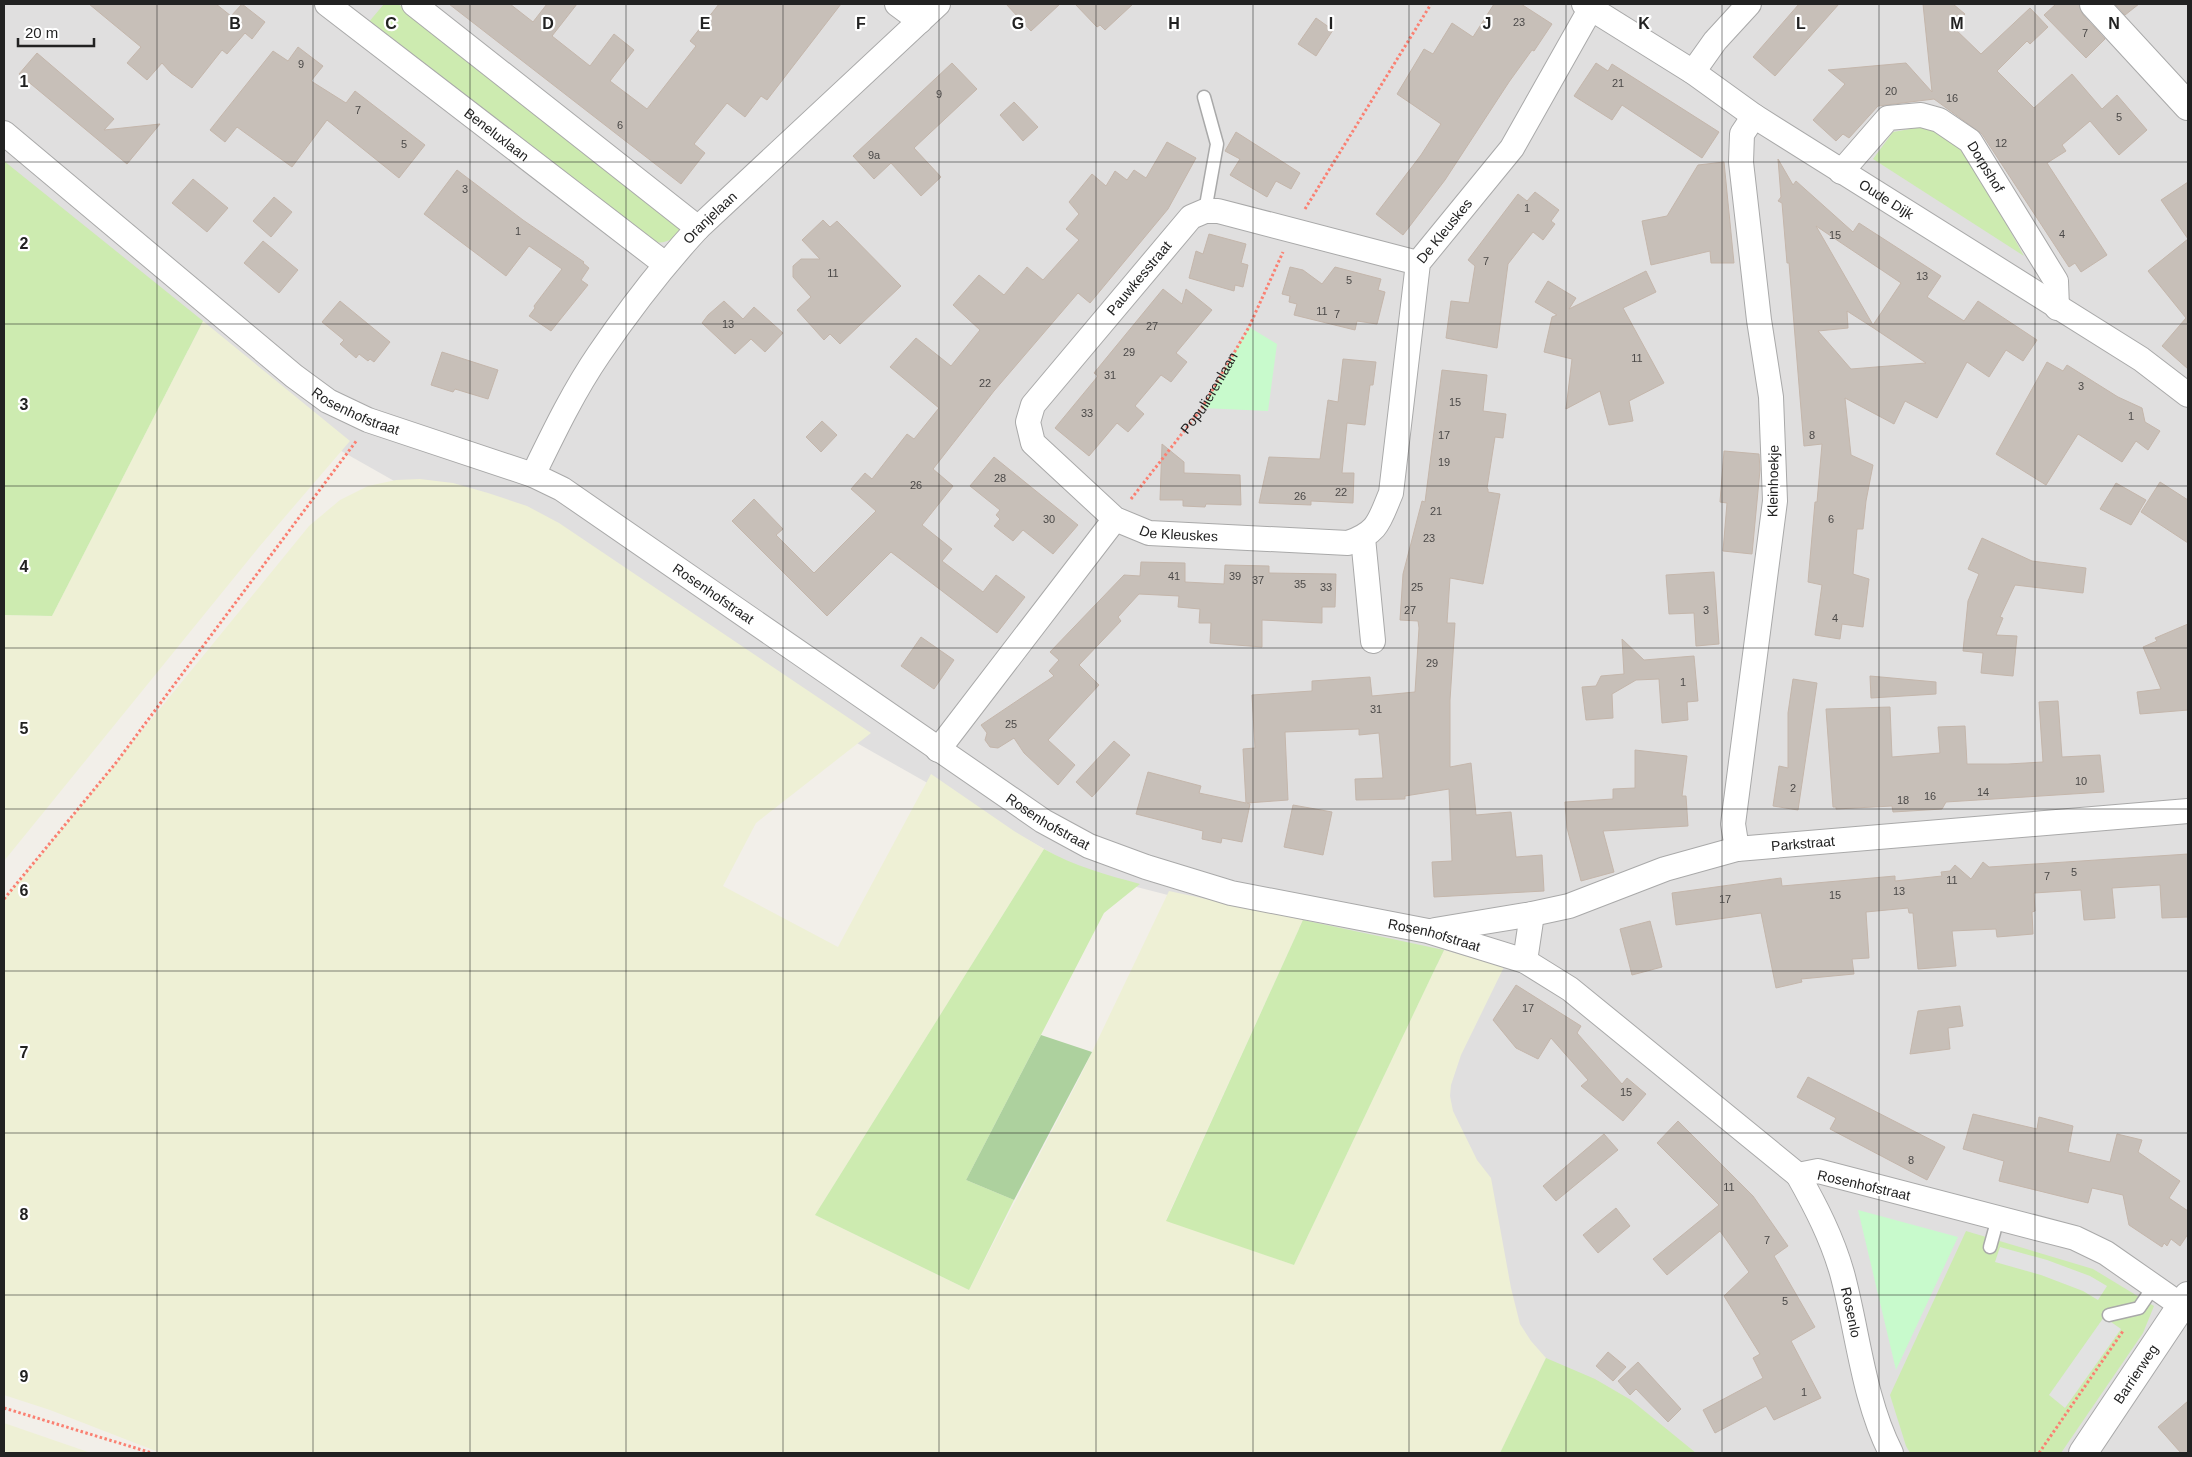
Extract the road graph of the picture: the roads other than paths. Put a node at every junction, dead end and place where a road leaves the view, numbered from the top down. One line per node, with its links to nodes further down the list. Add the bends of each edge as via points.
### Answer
1 (414, 4): 16 (street)
2 (897, 4): 8 (street)
3 (938, 4): 8 (street, Oranjelaan)
4 (1749, 4): 9 (street, via 1715,41)
5 (2094, 4): 11 (street)
6 (336, 6): 18 (street, Beneluxlaan)
7 (1588, 6): 9 (street, Oude Dijk); 17 (street, De Kleuskes, via 1512,148)
8 (920, 21): 16 (street, Oranjelaan)
9 (1693, 72): 12 (street, Oude Dijk)
10 (1204, 97): 15 (lane, via 1217,144)
11 (2188, 106)
12 (1754, 116): 14 (street, Oude Dijk); 27 (street, Kleinhoekje, via 1742,134 1741,162 1771,397 1775,501 1733,824)
13 (4, 133): 21 (street, Rosenhofstraat, via 328,401 368,420)
14 (1842, 172): 19 (street, Oude Dijk); 19 (street, Dorpshof, via 1888,118 1921,116 1939,120 1970,141 2056,281)
15 (1205, 211): 17 (street, via 1218,211); 22 (street, Pauwkesstraat, via 1191,217 1033,405 1028,422 1033,443)
16 (698, 228): 18 (street, Oranjelaan)
17 (1418, 263): 23 (street, De Kleuskes, via 1391,493 1376,527)
18 (665, 264): 21 (street, Oranjelaan, via 598,355)
19 (2057, 308): 20 (street, Oude Dijk, via 2141,360)
20 (2188, 395)
21 (533, 475): 25 (street, Rosenhofstraat, via 562,490)
22 (1115, 519): 23 (street, De Kleuskes, via 1148,532 1348,543); 25 (street)
23 (1363, 538): 24 (street)
24 (1373, 642)
25 (938, 750): 29 (street, Rosenhofstraat, via 1043,821 1089,846 1231,894)
26 (2188, 811): 27 (street, Parkstraat)
27 (1736, 849): 28 (street, Parkstraat, via 1665,869 1569,906)
28 (1532, 914): 29 (street, Parkstraat); 30 (street)
29 (1428, 931): 30 (street, Rosenhofstraat)
30 (1525, 961): 31 (street, Rosenhofstraat, via 1570,989)
31 (1798, 1176): 32 (street, Rosenhofstraat, via 1818,1171); 37 (street, Rosenlo, via 1824,1223 1841,1271 1874,1408)
32 (1998, 1218): 33 (lane); 34 (street, Rosenhofstraat, via 2075,1238 2106,1253)
33 (1990, 1247)
34 (2154, 1286): 35 (street, Rosenhofstraat); 36 (lane, via 2139,1308)
35 (2185, 1301): 38 (street, Barrierweg)
36 (2108, 1315)
37 (1891, 1453)
38 (2083, 1453)

